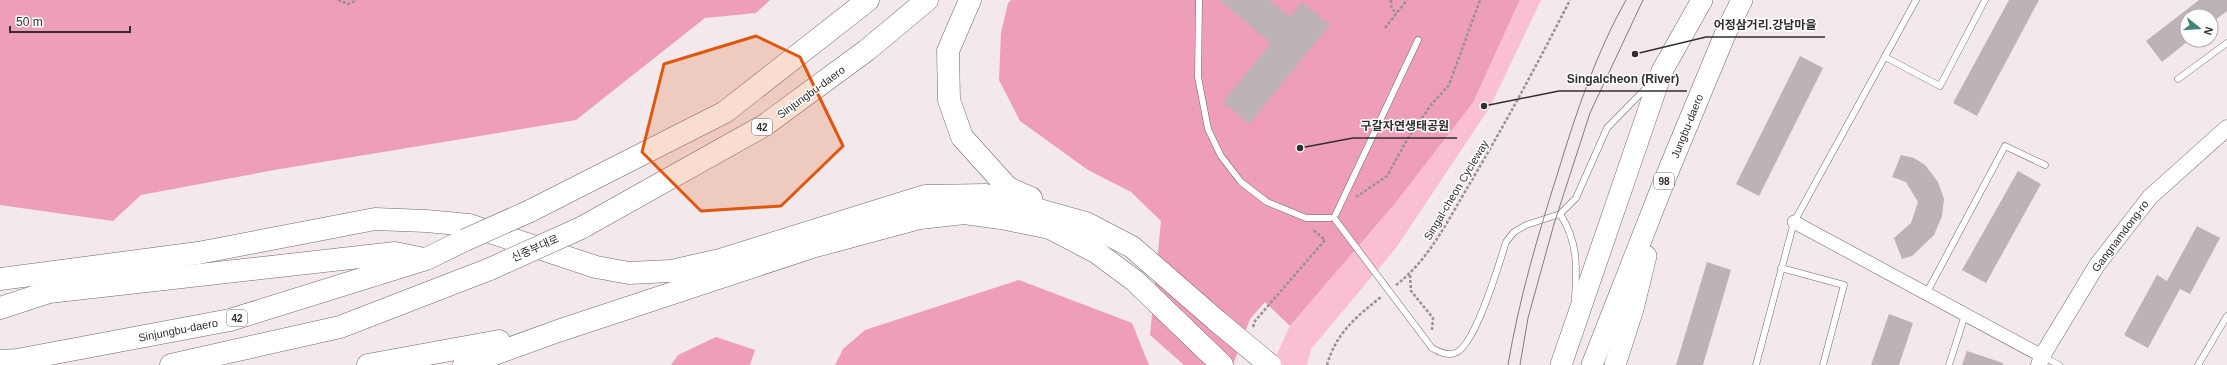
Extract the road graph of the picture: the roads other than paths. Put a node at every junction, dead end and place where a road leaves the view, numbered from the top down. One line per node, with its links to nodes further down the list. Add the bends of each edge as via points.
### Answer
1 (868, 0): 25 (highway, Sinjungbu-daero / 42, bridge, via 725,112 530,211)
2 (927, 0): 24 (highway, Sinjungbu-daero / 42, via 867,50 765,125)
3 (970, 0): 23 (highway, via 948,50 948,100 962,137 1008,188)
4 (1198, 0): 21 (lane, via 1198,77 1208,129 1221,156 1241,182 1267,202 1306,218)
5 (1688, 0): 15 (main road)
6 (1702, 0): 15 (main road)
7 (1742, 0): 11 (main road, Jungbu-daero / 98)
8 (1747, 0): 11 (main road)
9 (1916, 0): 14 (lane)
10 (1985, 0): 14 (lane, via 1940,86)
11 (1726, 32): 19 (main road, Jungbu-daero / 98)
12 (1418, 40): 21 (lane)
13 (2227, 43): 16 (lane)
14 (1885, 58): 22 (lane)
15 (1662, 71): 20 (lane, via 1607,128 1576,198); 34 (main road)
16 (2178, 79)
17 (2226, 130): 36 (street, Gangnamdong-ro, via 2150,197 2097,265)
18 (2045, 165): 28 (lane, via 2005,146)
19 (1665, 179): 44 (main road, Jungbu-daero / 98); 45 (main road)
20 (1560, 214): 21 (lane, bridge, via 1526,224 1514,232 1506,242 1474,332 1466,346 1456,353 1441,354 1432,348); 34 (lane, via 1568,226 1578,262)
21 (1334, 218)
22 (1794, 222): 26 (lane); 28 (street)
23 (1086, 223): 27 (highway, via 986,195 925,196 720,260 671,271 629,272 596,266 469,225 375,219 198,253); 32 (highway, via 1132,247)
24 (581, 228): 37 (highway, 신중부대로 / 42, bridge, via 490,269 340,327)
25 (426, 259): 29 (highway, via 395,253 49,292); 35 (highway, Sinjungbu-daero / 42, via 230,320)
26 (1781, 268): 46 (lane); 47 (lane, via 1844,284)
27 (0, 279)
28 (1926, 294): 30 (street)
29 (0, 308)
30 (1965, 315): 36 (street); 48 (lane)
31 (2227, 316): 50 (lane)
32 (1217, 321): 41 (highway, bridge); 42 (highway, bridge)
33 (558, 331): 38 (highway); 39 (highway); 40 (highway, via 812,247 920,218 964,213 1050,228 1096,252 1135,281)
34 (1572, 336): 43 (main road)
35 (0, 361)
36 (2041, 361): 49 (lane)
37 (171, 365)
38 (368, 365)
39 (464, 365)
40 (1222, 365)
41 (1264, 365)
42 (1270, 365)
43 (1561, 365)
44 (1592, 365)
45 (1615, 365)
46 (1756, 365)
47 (1823, 365)
48 (1948, 365)
49 (2059, 365)
50 (2198, 365)

